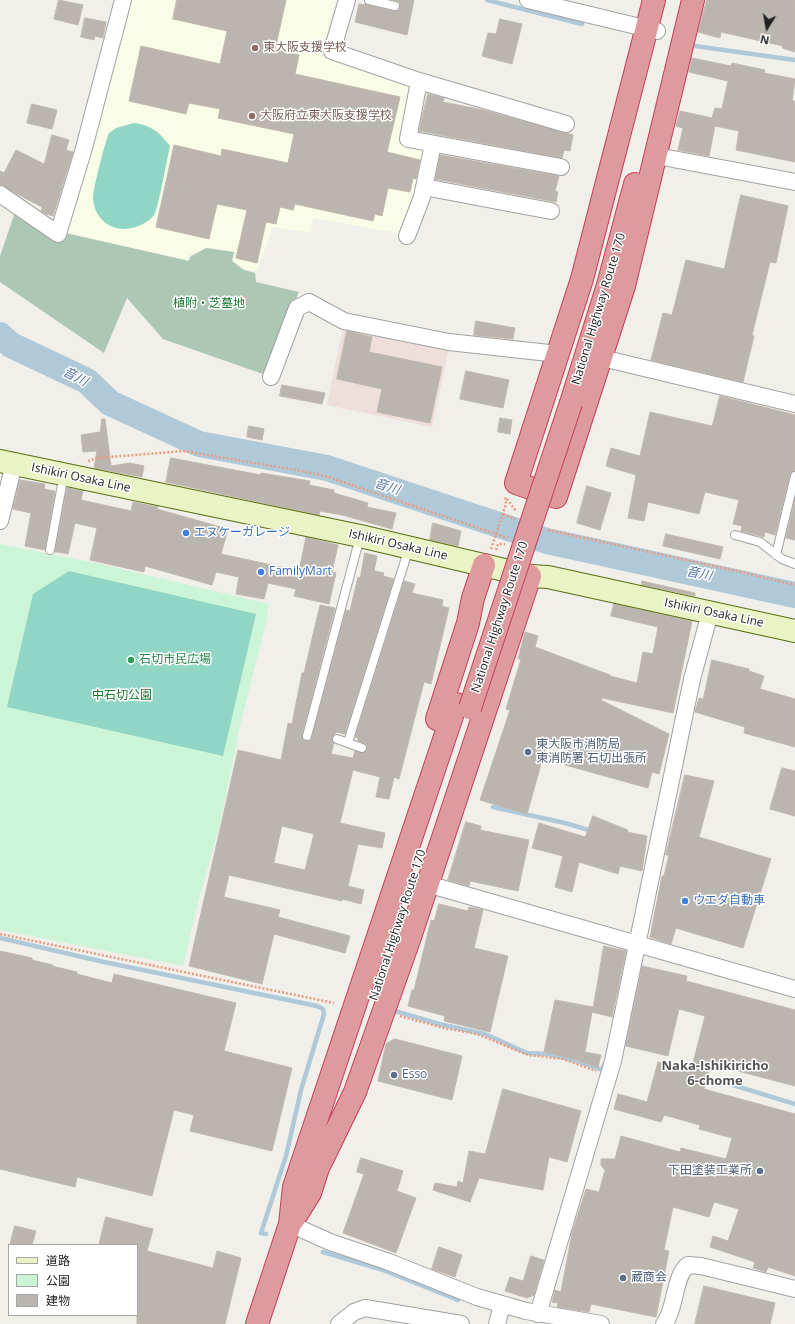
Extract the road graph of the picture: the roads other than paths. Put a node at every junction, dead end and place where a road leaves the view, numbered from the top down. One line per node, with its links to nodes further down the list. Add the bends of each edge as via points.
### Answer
1 (123, 0): 19 (street, via 84,148 58,234)
2 (347, 0): 12 (street, via 332,52)
3 (369, 0): 10 (lane)
4 (528, 0): 9 (street)
5 (654, 0): 11 (highway)
6 (665, 0): 11 (highway, National Highway Route 170)
7 (680, 0): 25 (highway, National Highway Route 170, via 618,247)
8 (693, 0): 15 (highway)
9 (551, 3): 11 (street)
10 (395, 6)
11 (652, 29): 22 (highway); 25 (highway, National Highway Route 170)
12 (419, 81): 13 (street); 14 (street, via 408,139)
13 (566, 124)
14 (433, 144): 16 (street); 18 (street)
15 (657, 156): 17 (street); 23 (highway, via 637,239)
16 (561, 167)
17 (795, 182)
18 (424, 187): 20 (street); 21 (street)
19 (0, 194)
20 (552, 211)
21 (407, 236)
22 (558, 354): 23 (highway, via 510,489 556,497); 24 (street, via 449,342 344,321 309,302 297,308)
23 (602, 358): 26 (street)
24 (271, 377)
25 (564, 401): 41 (highway, National Highway Route 170)
26 (795, 404)
27 (7, 463): 28 (main road, Ishikiri Osaka Line); 30 (street)
28 (64, 474): 32 (main road, Ishikiri Osaka Line); 34 (lane)
29 (795, 476): 35 (lane)
30 (0, 521)
31 (735, 535): 35 (lane, via 760,542)
32 (360, 536): 33 (main road, Ishikiri Osaka Line); 42 (lane)
33 (409, 546): 36 (main road, Ishikiri Osaka Line); 44 (lane)
34 (50, 550)
35 (776, 555): 37 (lane)
36 (488, 556): 38 (main road, Ishikiri Osaka Line); 49 (highway, via 324,1066 315,1098)
37 (795, 564)
38 (530, 576): 39 (main road, Ishikiri Osaka Line, via 548,577); 46 (highway)
39 (710, 612): 40 (main road, Ishikiri Osaka Line); 47 (street, via 692,679)
40 (795, 631)
41 (462, 706): 49 (highway, National Highway Route 170); 50 (highway, National Highway Route 170)
42 (307, 736)
43 (337, 739): 44 (lane)
44 (348, 742): 45 (lane)
45 (362, 748)
46 (427, 884): 47 (street); 50 (highway, via 355,1092)
47 (637, 944): 48 (street); 54 (street, via 609,1075)
48 (795, 989)
49 (311, 1138): 51 (highway, National Highway Route 170, via 294,1188)
50 (320, 1164): 51 (highway, National Highway Route 170, via 310,1193)
51 (290, 1224): 53 (street, via 330,1242); 55 (highway, National Highway Route 170)
52 (795, 1289): 60 (street, via 688,1265 683,1271 670,1315)
53 (502, 1305): 54 (street); 58 (street)
54 (538, 1314): 59 (street)
55 (257, 1324)
56 (340, 1324): 57 (street, via 354,1312 370,1308)
57 (461, 1324)
58 (496, 1324)
59 (601, 1324)
60 (664, 1324)

